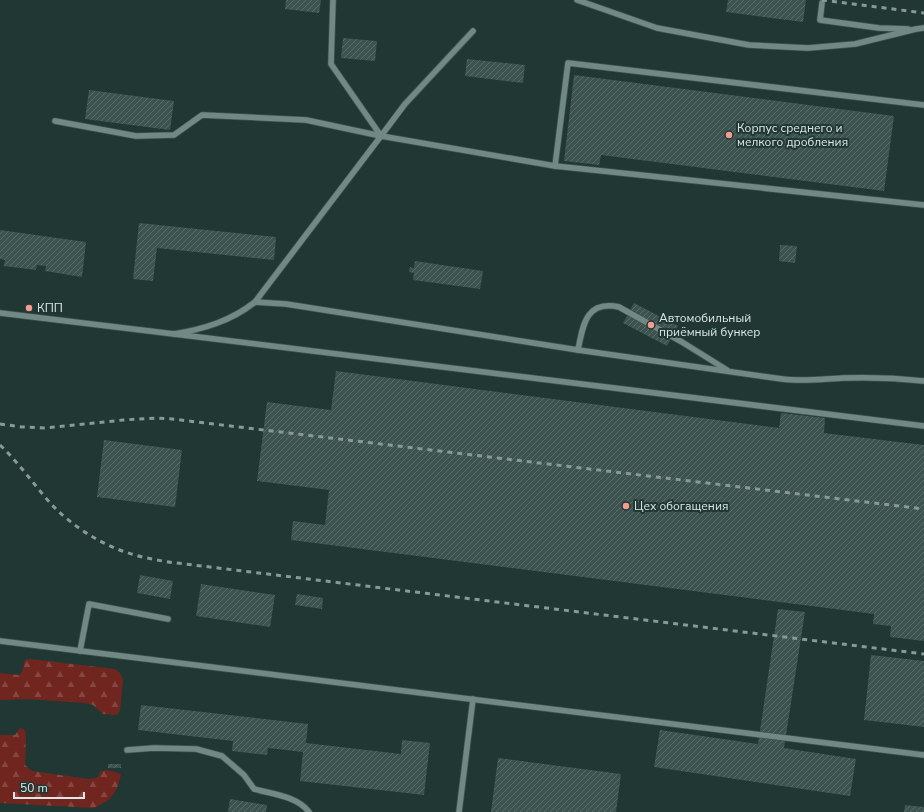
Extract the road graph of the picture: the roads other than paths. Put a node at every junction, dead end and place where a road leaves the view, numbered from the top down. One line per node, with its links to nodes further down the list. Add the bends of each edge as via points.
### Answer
1 (333, 0): 10 (lane, via 331,64)
2 (578, 0): 5 (lane, via 657,28 749,45 808,48 855,44)
3 (822, 3): 5 (lane, via 820,20 879,28)
4 (924, 28): 5 (lane)
5 (916, 29): 7 (lane)
6 (473, 31): 10 (lane, via 405,104)
7 (924, 32)
8 (924, 105): 11 (lane, via 568,63)
9 (55, 120): 10 (lane, via 136,136 174,135 202,115 306,120)
10 (381, 136): 11 (lane); 13 (lane)
11 (555, 166): 12 (lane)
12 (924, 205)
13 (255, 302): 15 (lane, via 226,320); 16 (lane, via 286,304)
14 (0, 313): 15 (lane)
15 (174, 334): 19 (lane)
16 (578, 350): 17 (lane); 17 (lane, via 583,325 591,311 613,306 682,342)
17 (729, 371): 18 (lane, via 799,381 867,378)
18 (924, 381)
19 (924, 426)
20 (168, 619): 22 (lane, via 89,604)
21 (0, 641): 22 (lane)
22 (80, 651): 23 (lane)
23 (473, 699): 25 (lane); 27 (lane)
24 (127, 750): 26 (lane, via 196,749 222,756 244,775 254,789 300,803)
25 (924, 755)
26 (309, 812)
27 (459, 812)

